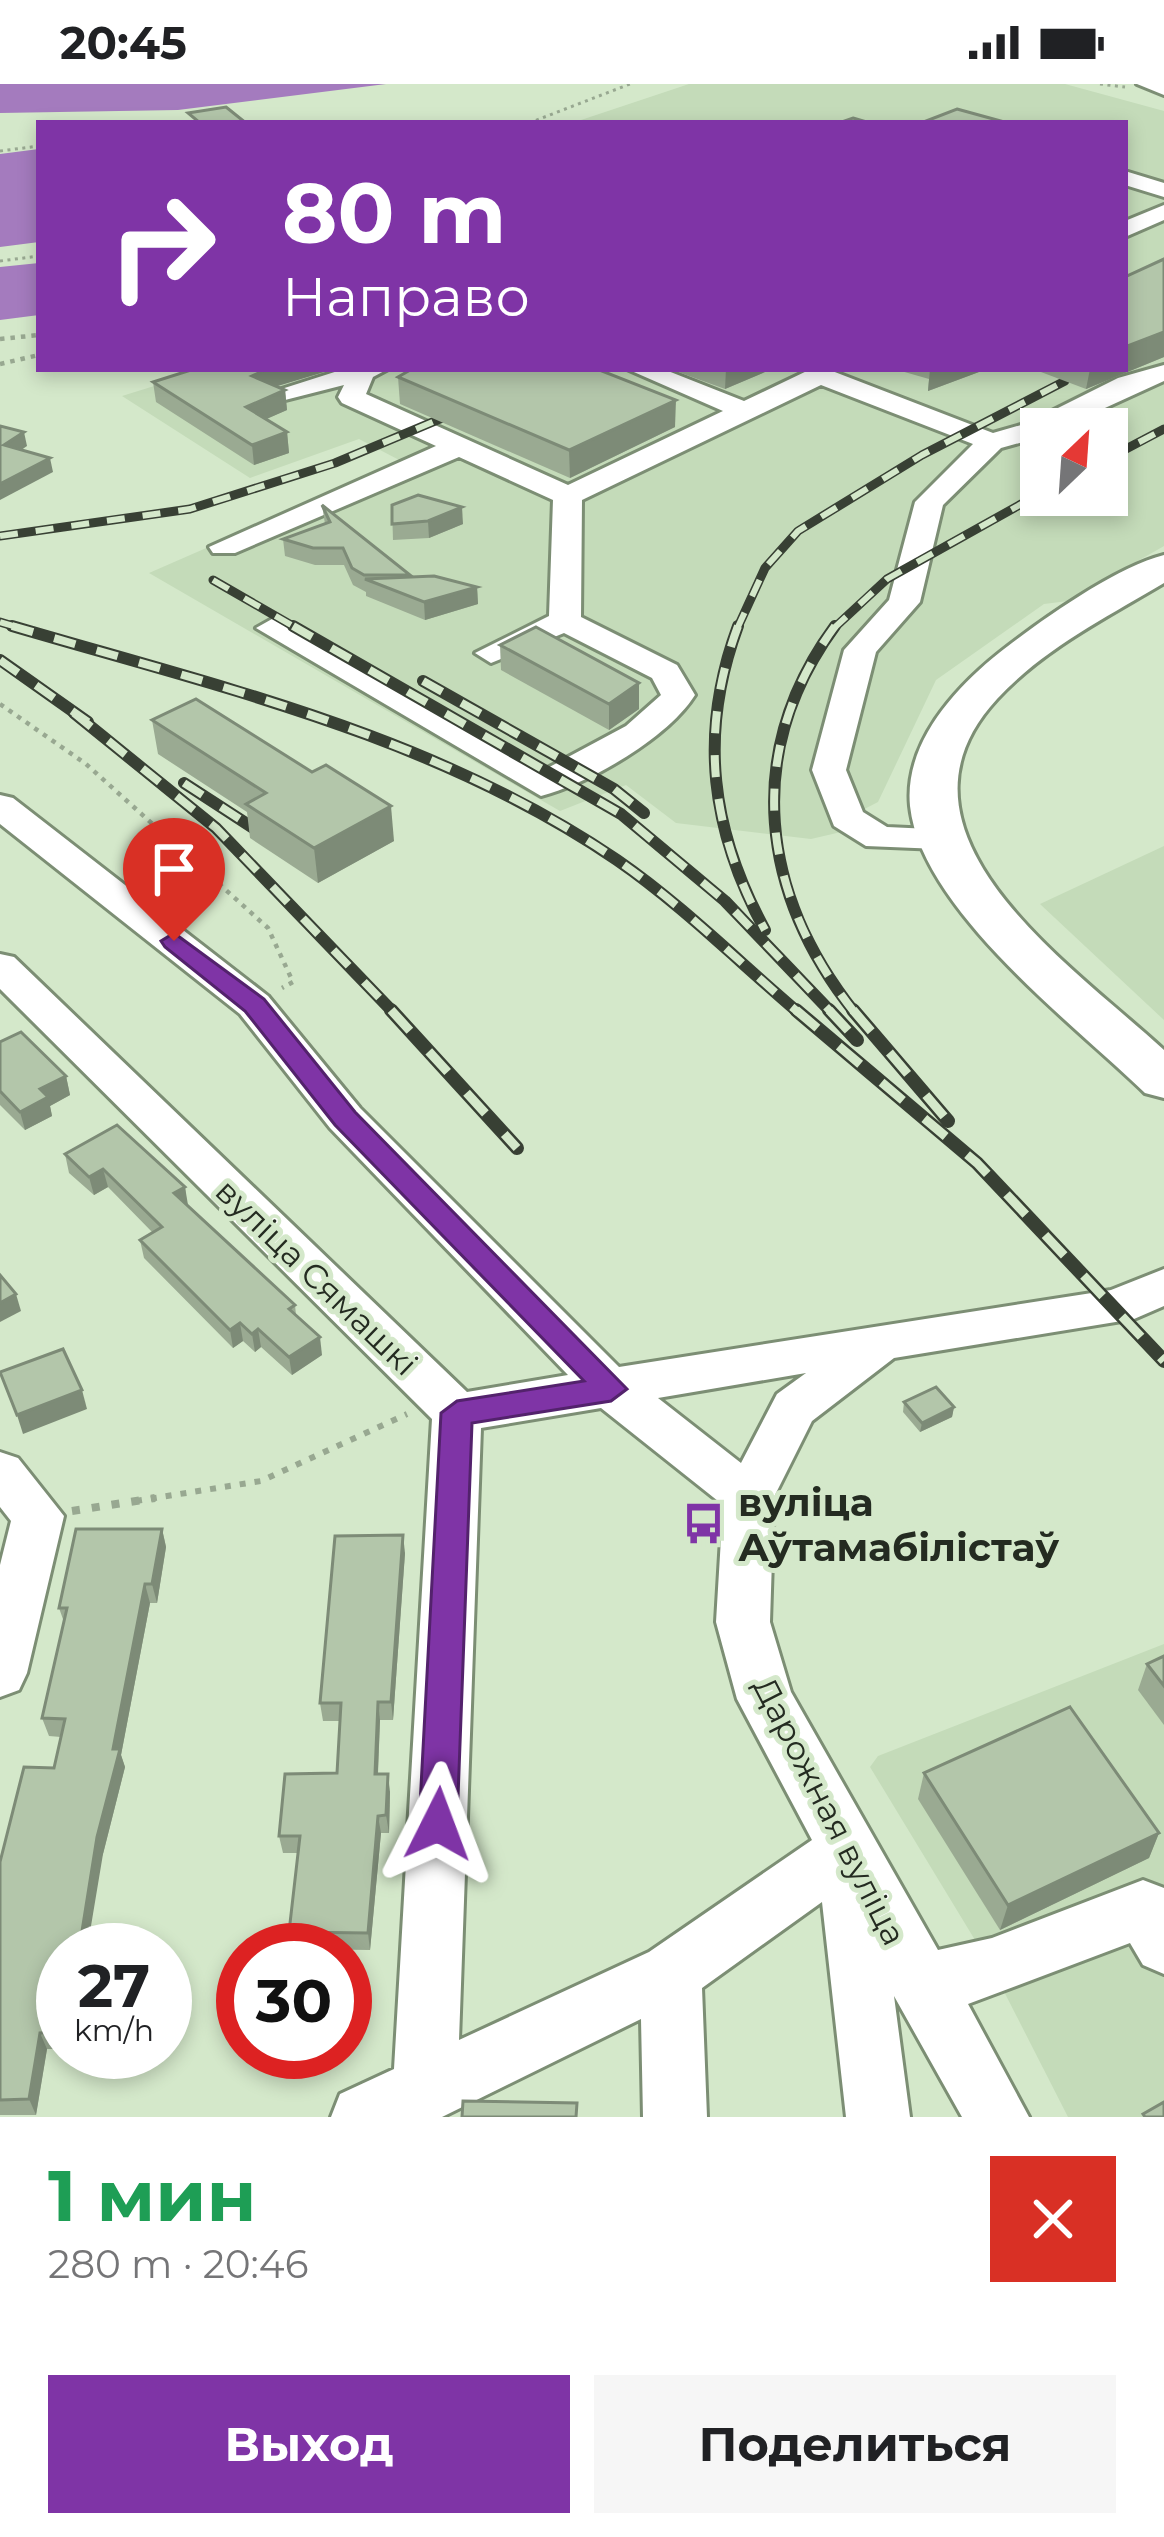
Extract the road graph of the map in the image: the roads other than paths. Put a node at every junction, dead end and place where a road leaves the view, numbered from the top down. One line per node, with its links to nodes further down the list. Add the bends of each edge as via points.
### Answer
1 (1147, 84): 2 (street)
2 (1164, 89)
3 (1128, 179): 4 (street)
4 (1164, 190)
5 (1164, 212): 6 (street)
6 (1128, 229)
7 (369, 372): 11 (street); 14 (street, via 351,397)
8 (648, 372): 12 (street)
9 (826, 372): 12 (street); 13 (street)
10 (1164, 373): 13 (street)
11 (285, 392)
12 (745, 411): 15 (street)
13 (991, 442): 22 (street, via 929,502 904,602 860,650 829,770 847,818 878,838)
14 (460, 446): 15 (street); 16 (street)
15 (568, 496): 18 (street)
16 (224, 547)
17 (1160, 575): 22 (main road, via 1036,646 963,710 935,764 930,795)
18 (565, 621): 19 (street, via 665,672 678,695 652,723 541,785); 20 (street)
19 (272, 628)
20 (491, 653)
21 (0, 806): 27 (street, via 254,1005 345,1118)
22 (939, 838): 24 (main road, via 990,916)
23 (0, 967): 28 (street, вуліца Сямашкі)
24 (1164, 1079)
25 (1164, 1286): 26 (street, via 1118,1307)
26 (882, 1342): 27 (street); 30 (street, via 794,1408)
27 (611, 1389): 28 (street); 30 (street)
28 (457, 1413): 36 (street)
29 (0, 1472): 31 (street, via 38,1516)
30 (749, 1497): 32 (street, Дарожная вуліца, via 743,1622 765,1700)
31 (0, 1673)
32 (845, 1851): 34 (street); 35 (street, Дарожная вуліца); 39 (street)
33 (1164, 1944): 35 (street, via 1144,1909 992,1968)
34 (671, 1972): 36 (street); 38 (street)
35 (920, 1985): 40 (street, Дарожная вуліца)
36 (425, 2092): 37 (street)
37 (363, 2117)
38 (675, 2117)
39 (878, 2117)
40 (997, 2117)

